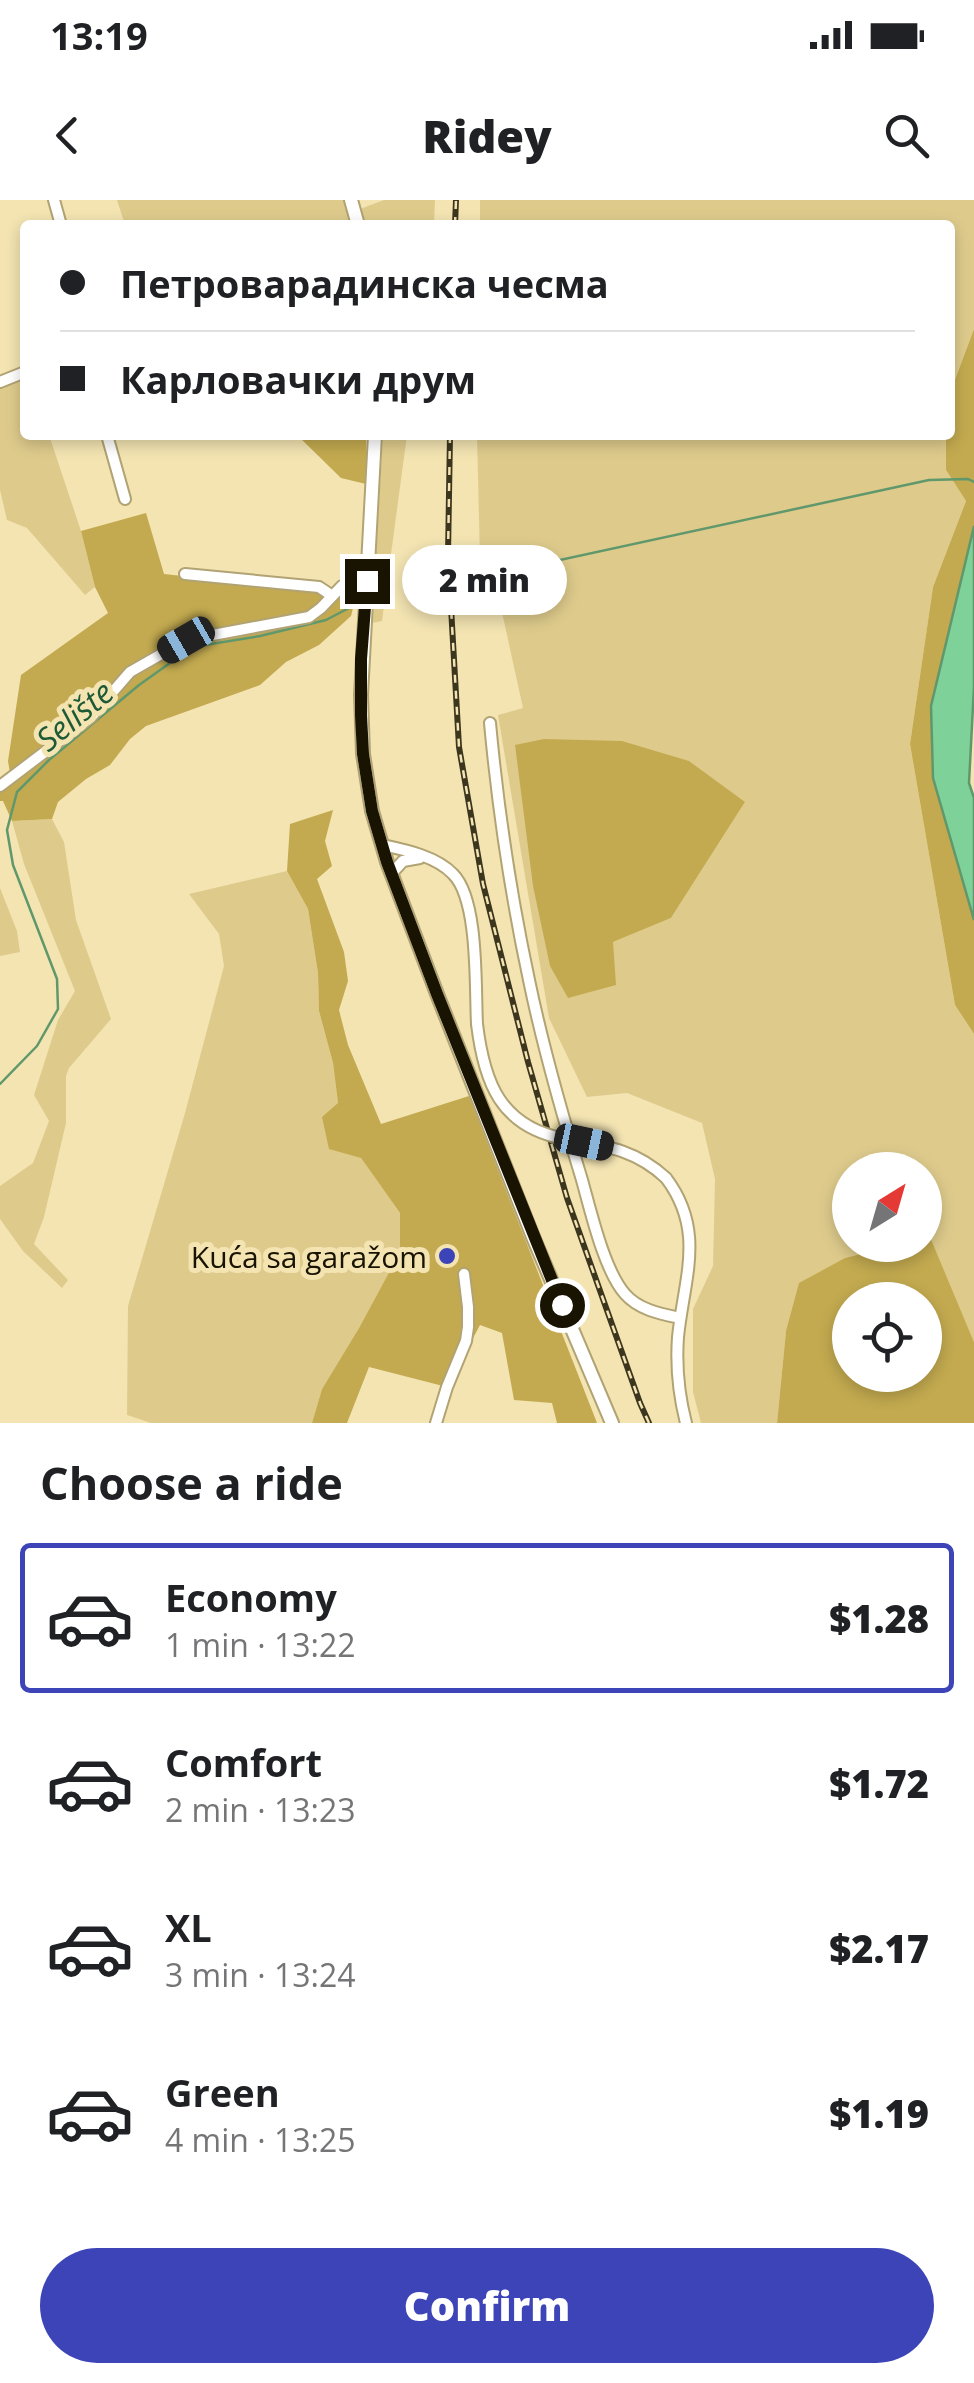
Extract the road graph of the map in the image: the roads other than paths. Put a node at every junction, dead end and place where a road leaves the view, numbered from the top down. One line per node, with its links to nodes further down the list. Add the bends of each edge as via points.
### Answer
1 (108, 440): 3 (street)
2 (375, 440): 5 (main road)
3 (126, 499)
4 (185, 574): 6 (street, via 319,588)
5 (367, 581): 6 (street); 9 (main road, via 363,754)
6 (330, 595): 8 (street, via 309,617 186,640 130,672 91,718)
7 (490, 723): 13 (street, via 528,980 594,1221 625,1294 642,1307)
8 (0, 786)
9 (382, 846): 10 (street); 11 (main road)
10 (426, 857): 11 (street); 13 (street, bridge, via 453,874 468,899 485,1074 505,1108 538,1131 629,1152 666,1178 682,1202 691,1244)
11 (392, 873): 15 (main road)
12 (464, 1274): 14 (street, via 466,1341)
13 (680, 1318): 16 (street, via 677,1354)
14 (436, 1423)
15 (612, 1423)
16 (686, 1423)

